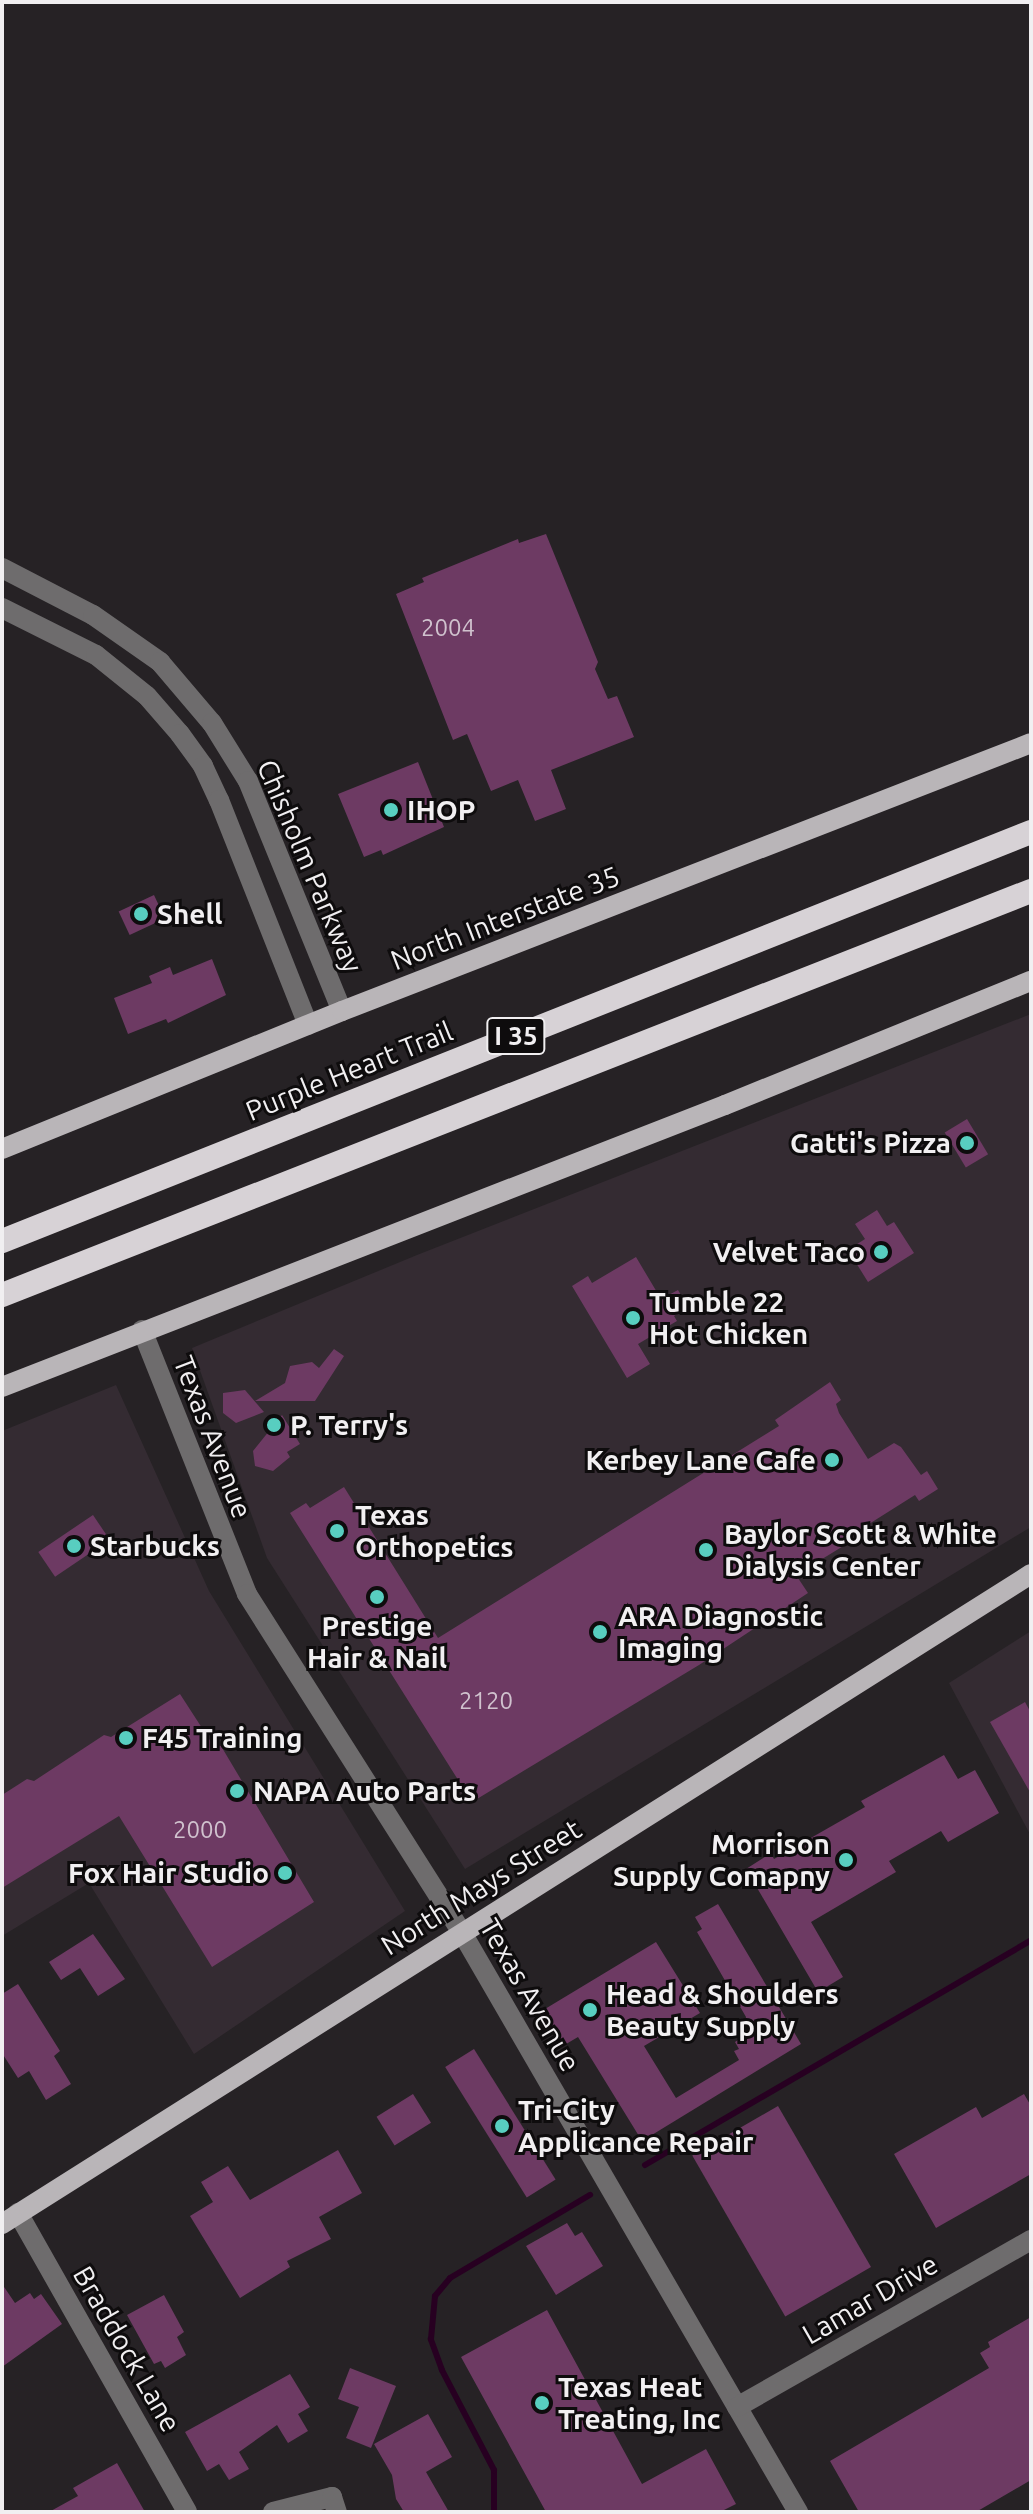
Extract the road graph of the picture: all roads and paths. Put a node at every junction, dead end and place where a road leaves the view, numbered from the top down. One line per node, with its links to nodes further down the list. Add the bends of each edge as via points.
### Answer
1 (2, 568): 5 (street, Chisholm Parkway, via 93,615 160,662 212,723 248,781)
2 (2, 608): 6 (street, Chisholm Parkway, via 96,655 147,696 203,766)
3 (1031, 743): 9 (main road, North Interstate 35)
4 (1031, 832): 12 (highway, Purple Heart Trail / I 35)
5 (287, 877): 6 (street); 9 (street, Chisholm Parkway)
6 (254, 890): 10 (street, Chisholm Parkway)
7 (1031, 891): 13 (highway, I 35)
8 (1031, 981): 14 (main road)
9 (342, 1011): 10 (main road, North Interstate 35)
10 (308, 1025): 11 (main road, North Interstate 35)
11 (2, 1149)
12 (2, 1241)
13 (2, 1295)
14 (142, 1330): 15 (main road); 17 (street, Texas Avenue, via 247,1594)
15 (2, 1387)
16 (1031, 1574): 17 (main road, North Mays Street)
17 (461, 1931): 18 (main road, North Mays Street); 20 (street, Texas Avenue)
18 (10, 2218): 21 (street, Braddock Lane)
19 (1031, 2240): 20 (street, Lamar Drive)
20 (737, 2407): 24 (street, Texas Avenue)
21 (187, 2512)
22 (273, 2512): 23 (street, via 332,2497)
23 (337, 2512)
24 (798, 2512)

